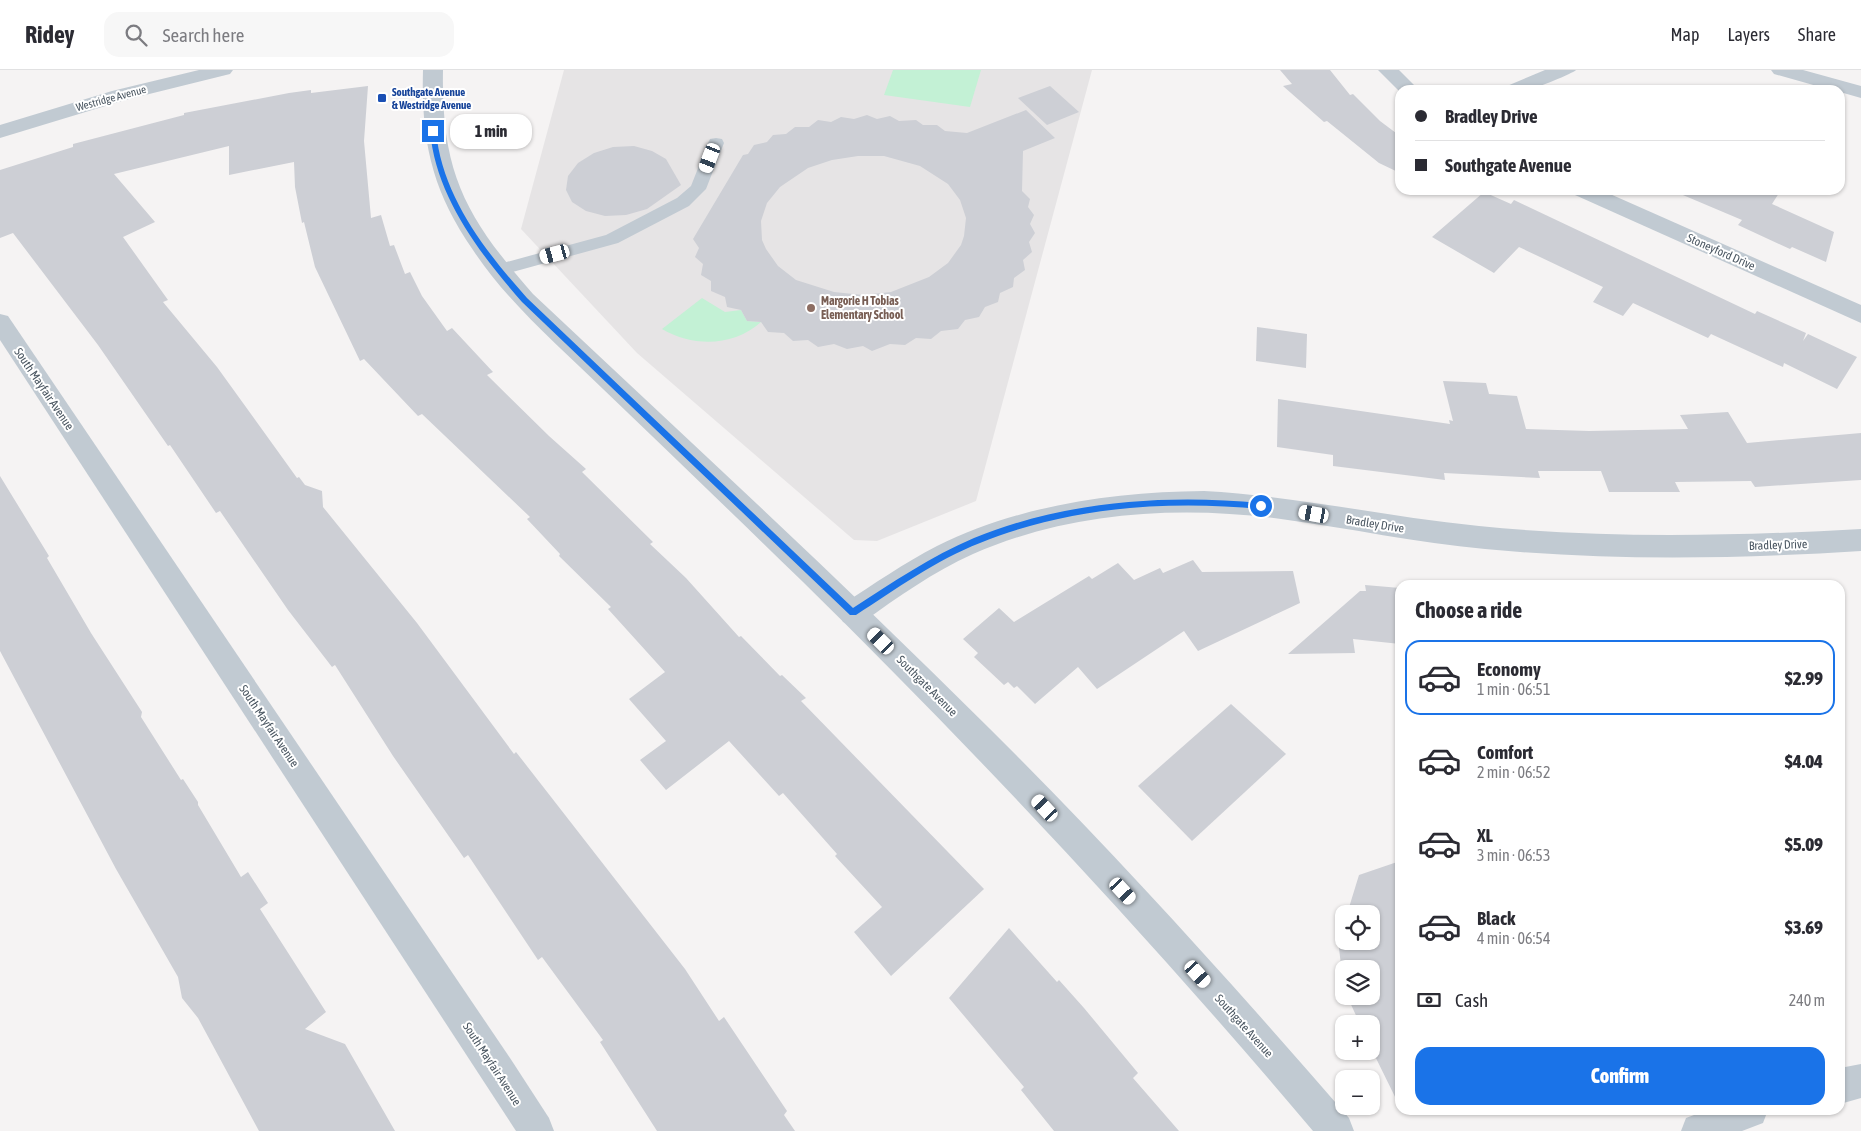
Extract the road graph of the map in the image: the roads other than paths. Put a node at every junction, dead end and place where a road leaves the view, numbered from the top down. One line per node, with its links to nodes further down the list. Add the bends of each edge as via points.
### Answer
1 (223, 70): 11 (street, Westridge Avenue, via 119,95)
2 (433, 70): 14 (street, Southgate Avenue, via 430,104 434,145 446,182 466,224)
3 (1388, 70): 6 (street)
4 (1566, 70): 7 (street)
5 (1781, 70): 8 (street)
6 (1404, 85)
7 (1524, 85)
8 (1836, 85)
9 (1845, 88): 10 (street)
10 (1861, 92)
11 (0, 132)
12 (716, 143): 14 (lane, via 698,189 683,202 612,239)
13 (1593, 195): 15 (street, Stoneyford Drive)
14 (498, 270): 18 (street, Southgate Avenue, via 525,300)
15 (1861, 315)
16 (0, 322): 22 (street, South Mayfair Avenue)
17 (1861, 540): 18 (street, Bradley Drive, via 1694,548 1592,545 1416,530 1279,508 1224,503 1160,503 1100,508 1038,520 977,540 916,571)
18 (853, 613): 23 (street, Southgate Avenue, via 980,739 1136,905)
19 (1861, 1081): 20 (street)
20 (1845, 1085)
21 (1738, 1115): 24 (street)
22 (536, 1131)
23 (1336, 1131)
24 (1699, 1131)

